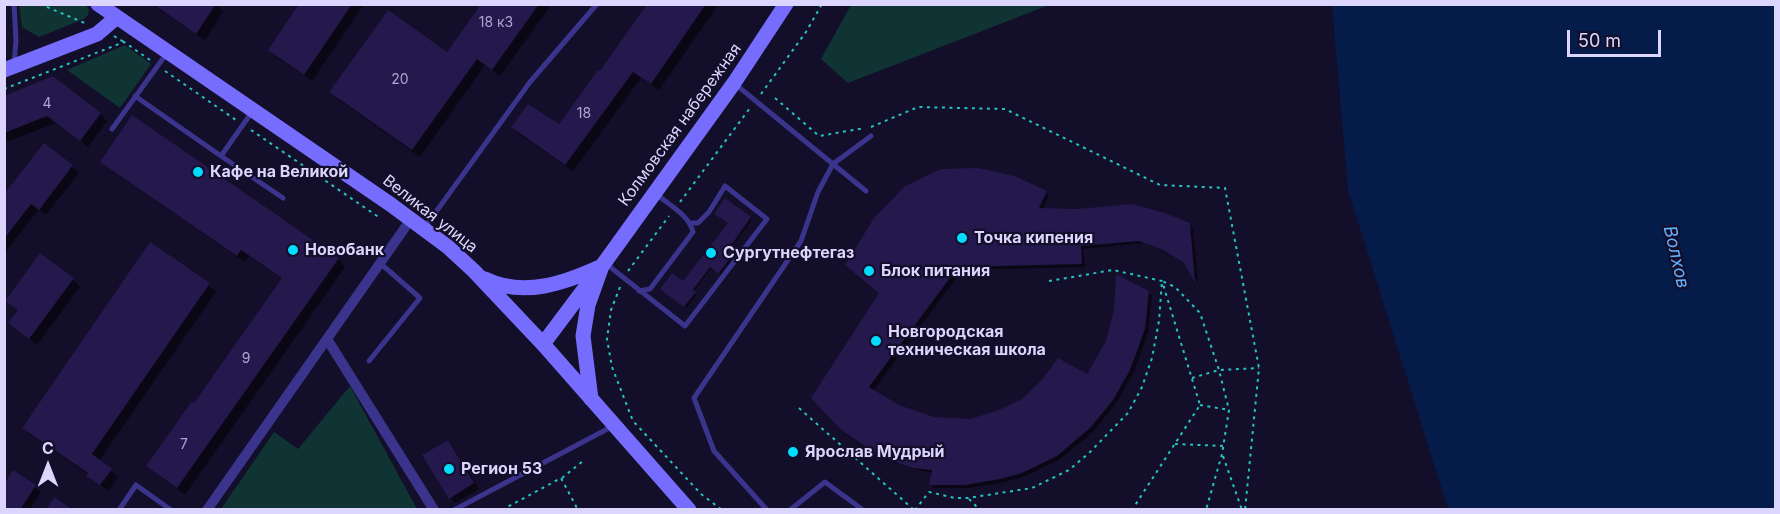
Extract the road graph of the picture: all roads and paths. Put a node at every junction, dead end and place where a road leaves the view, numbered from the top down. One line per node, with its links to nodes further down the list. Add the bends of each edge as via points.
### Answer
1 (14, 4): 12 (lane, via 16,41)
2 (40, 4): 8 (path)
3 (98, 4): 7 (main road, Великая улица)
4 (597, 4): 31 (lane, via 530,82)
5 (786, 4): 13 (main road, Колмовская набережная)
6 (822, 4): 17 (path)
7 (117, 17): 8 (main road); 10 (main road, Великая улица)
8 (101, 30): 9 (path); 12 (main road)
9 (124, 42): 11 (path); 14 (path)
10 (168, 52): 11 (lane); 18 (main road, Великая улица)
11 (158, 66): 15 (lane); 19 (path)
12 (9, 68)
13 (734, 83): 17 (lane); 25 (main road, Колмовская набережная)
14 (4, 89)
15 (135, 96): 20 (lane); 22 (lane)
16 (775, 98): 42 (path, via 819,136 871,127 918,107 1005,109 1160,185 1226,188)
17 (756, 101): 23 (lane); 27 (path)
18 (253, 111): 19 (lane); 29 (main road, Великая улица)
19 (243, 125): 22 (lane); 28 (path)
20 (112, 129)
21 (871, 136): 23 (lane)
22 (221, 156): 26 (lane)
23 (833, 164): 24 (lane); 65 (lane, via 818,192 801,241 694,398 714,451)
24 (866, 191)
25 (654, 193): 27 (lane); 33 (main road, Колмовская набережная)
26 (283, 198)
27 (674, 209): 30 (lane); 35 (path)
28 (380, 218)
29 (411, 219): 31 (main road, Великая улица); 32 (street)
30 (691, 224): 38 (lane, via 693,232 650,289); 38 (lane, via 698,223 709,212 725,186 767,219 686,326)
31 (424, 228): 34 (main road, Великая улица)
32 (380, 263): 39 (street); 41 (lane, via 420,298)
33 (603, 264): 34 (main road, via 560,283 520,288 492,283); 35 (lane); 40 (main road); 45 (main road, via 590,297 584,330)
34 (474, 271): 40 (main road, Великая улица)
35 (623, 279): 38 (lane); 64 (path, via 611,310 607,339 612,367 633,421 701,494)
36 (1048, 281): 37 (path, via 1113,270)
37 (1162, 281): 43 (path, via 1175,287 1200,313); 44 (path); 55 (path, via 1152,358 1128,412 1069,470 1032,488)
38 (639, 291)
39 (327, 339): 58 (street); 59 (street)
40 (543, 344): 45 (main road, Великая улица)
41 (369, 361)
42 (1259, 368): 43 (path); 72 (path)
43 (1219, 370): 44 (path); 48 (path)
44 (1192, 378): 46 (path)
45 (591, 399): 49 (main road, Великая улица)
46 (1200, 405): 48 (path); 50 (path)
47 (800, 408): 68 (path)
48 (1229, 410): 51 (path)
49 (614, 425): 60 (lane); 63 (main road, Великая улица)
50 (1175, 444): 51 (path); 70 (path)
51 (1223, 446): 52 (path)
52 (1222, 454): 71 (path); 72 (path)
53 (583, 461): 54 (path)
54 (561, 478): 61 (path); 62 (path)
55 (968, 498): 68 (path, via 928,492); 69 (path)
56 (119, 510): 57 (lane, via 136,485)
57 (171, 510)
58 (207, 510)
59 (434, 510)
60 (454, 510)
61 (502, 510)
62 (578, 510)
63 (689, 510)
64 (722, 510)
65 (767, 510)
66 (790, 510): 67 (lane, via 825,482)
67 (863, 510)
68 (915, 510)
69 (980, 510)
70 (1132, 510)
71 (1206, 510)
72 (1244, 510)

